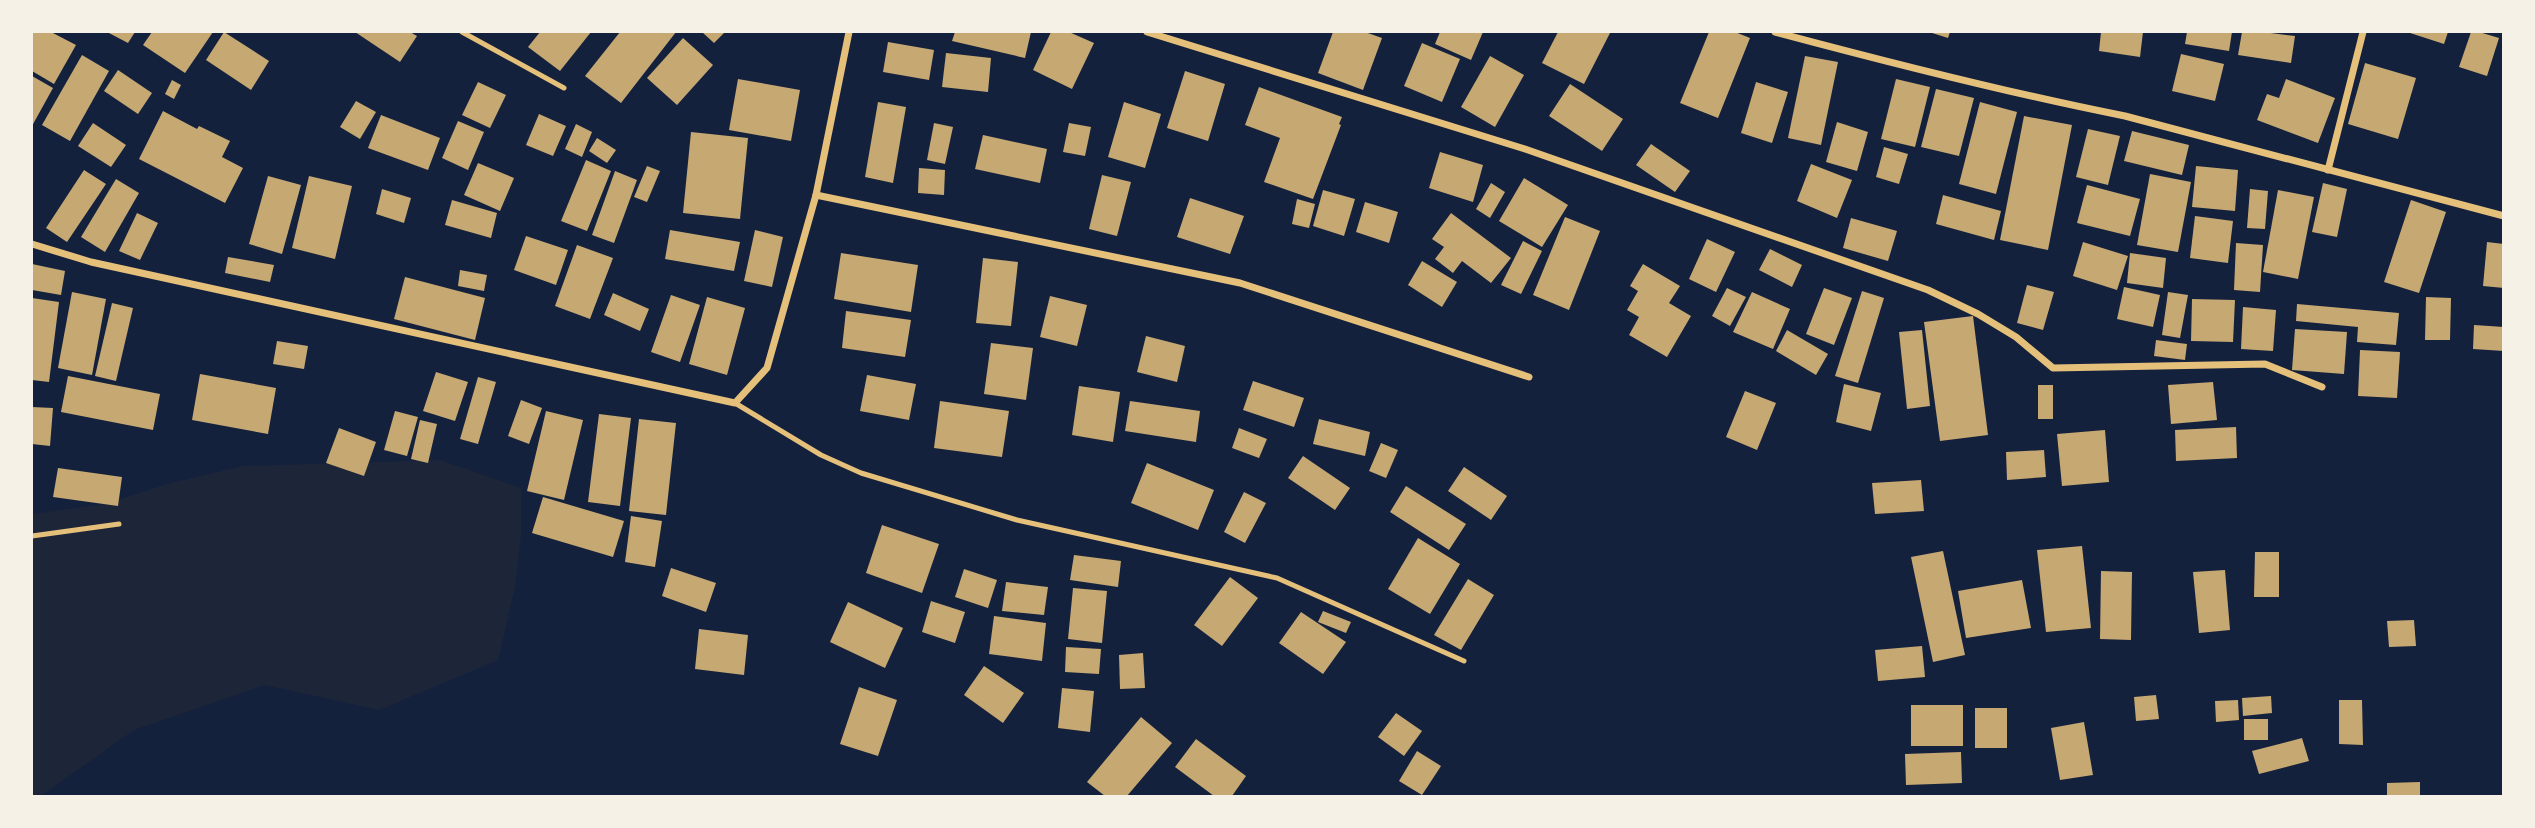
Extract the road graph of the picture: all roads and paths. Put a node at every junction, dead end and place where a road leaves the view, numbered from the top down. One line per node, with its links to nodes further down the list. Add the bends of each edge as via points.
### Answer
1 (462, 32): 6 (lane)
2 (849, 32): 8 (street)
3 (1147, 32): 12 (street, via 1525,149 1928,290 2015,337 2053,368 2265,365)
4 (1775, 32): 7 (street)
5 (2363, 32): 7 (street)
6 (564, 88)
7 (2328, 170): 9 (street)
8 (816, 195): 11 (street, via 1240,284); 13 (street, via 767,368)
9 (2504, 215)
10 (32, 244): 13 (street, via 91,262)
11 (1529, 377)
12 (2322, 387)
13 (735, 403): 16 (lane, via 860,473 1017,520 1277,578)
14 (119, 524): 15 (lane)
15 (32, 536)
16 (1464, 661)

